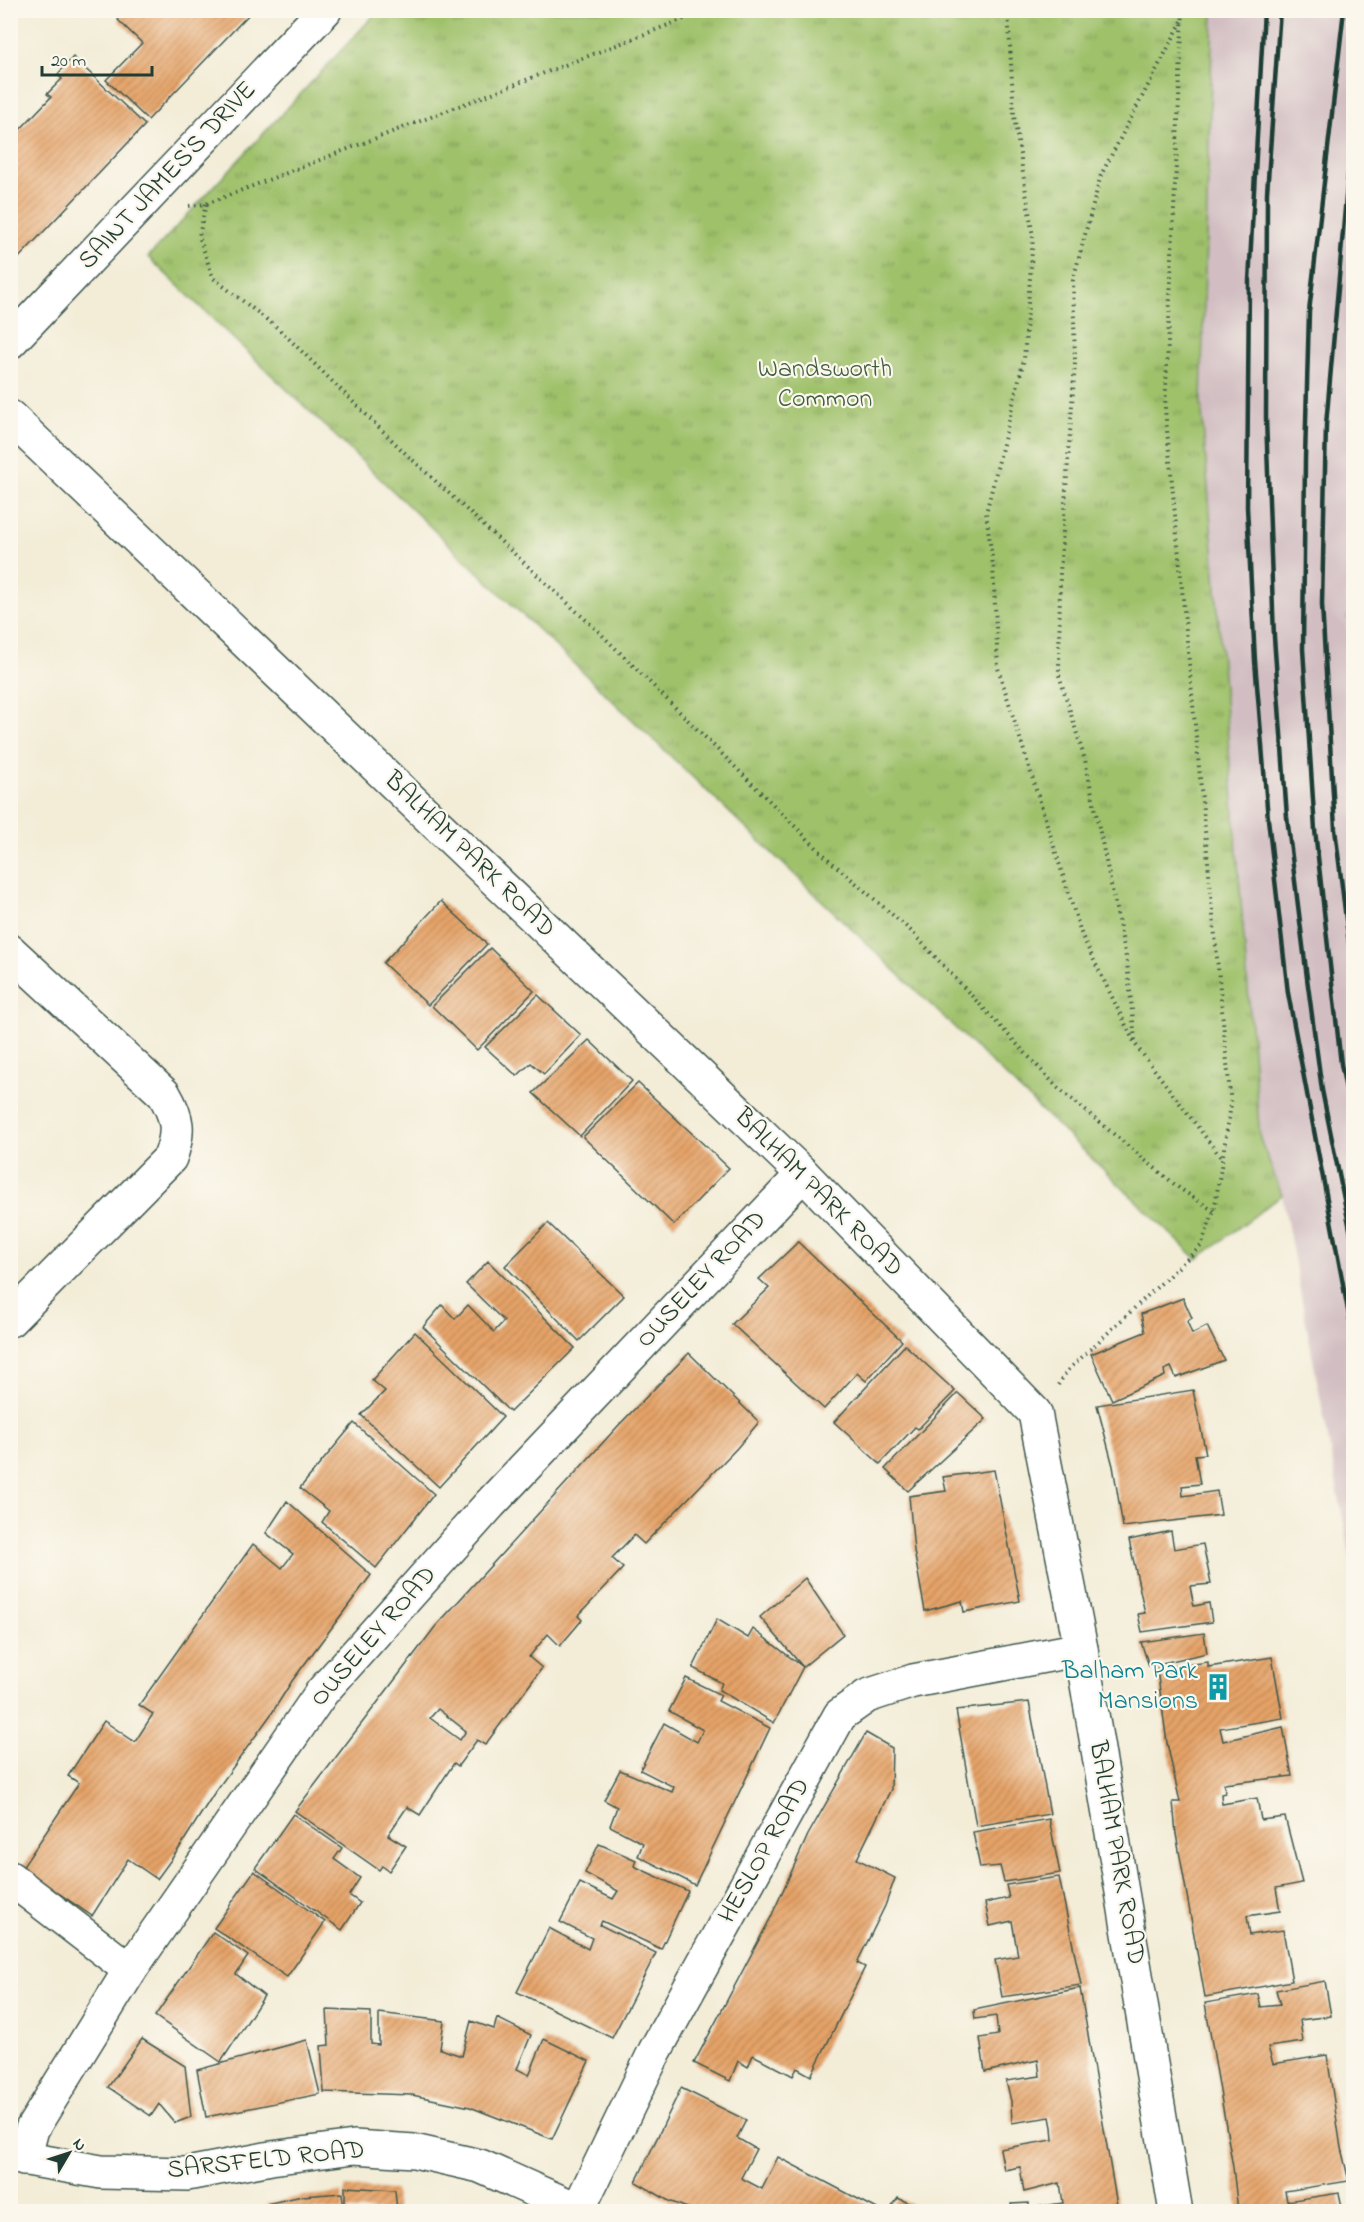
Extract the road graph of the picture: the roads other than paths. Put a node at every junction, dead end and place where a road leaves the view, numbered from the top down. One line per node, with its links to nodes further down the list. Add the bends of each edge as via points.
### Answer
1 (325, 10): 2 (street, SAINT JAMES'S DRIVE)
2 (10, 342)
3 (10, 417): 5 (street, BALHAM PARK ROAD)
4 (10, 951): 6 (street, via 164,1094 177,1128 170,1158)
5 (803, 1174): 7 (street, BALHAM PARK ROAD, via 1035,1413); 9 (street, OUSELEY ROAD, via 490,1504 322,1692)
6 (10, 1320)
7 (1081, 1649): 11 (street, HESLOP ROAD, via 914,1681 867,1696 840,1715 655,2051); 12 (street, BALHAM PARK ROAD)
8 (10, 1878): 9 (street)
9 (130, 1970): 10 (street, OUSELEY ROAD)
10 (17, 2158): 11 (street, SARSFELD ROAD, via 101,2172 187,2174 354,2147 414,2151 480,2166)
11 (579, 2211)
12 (1176, 2211)

